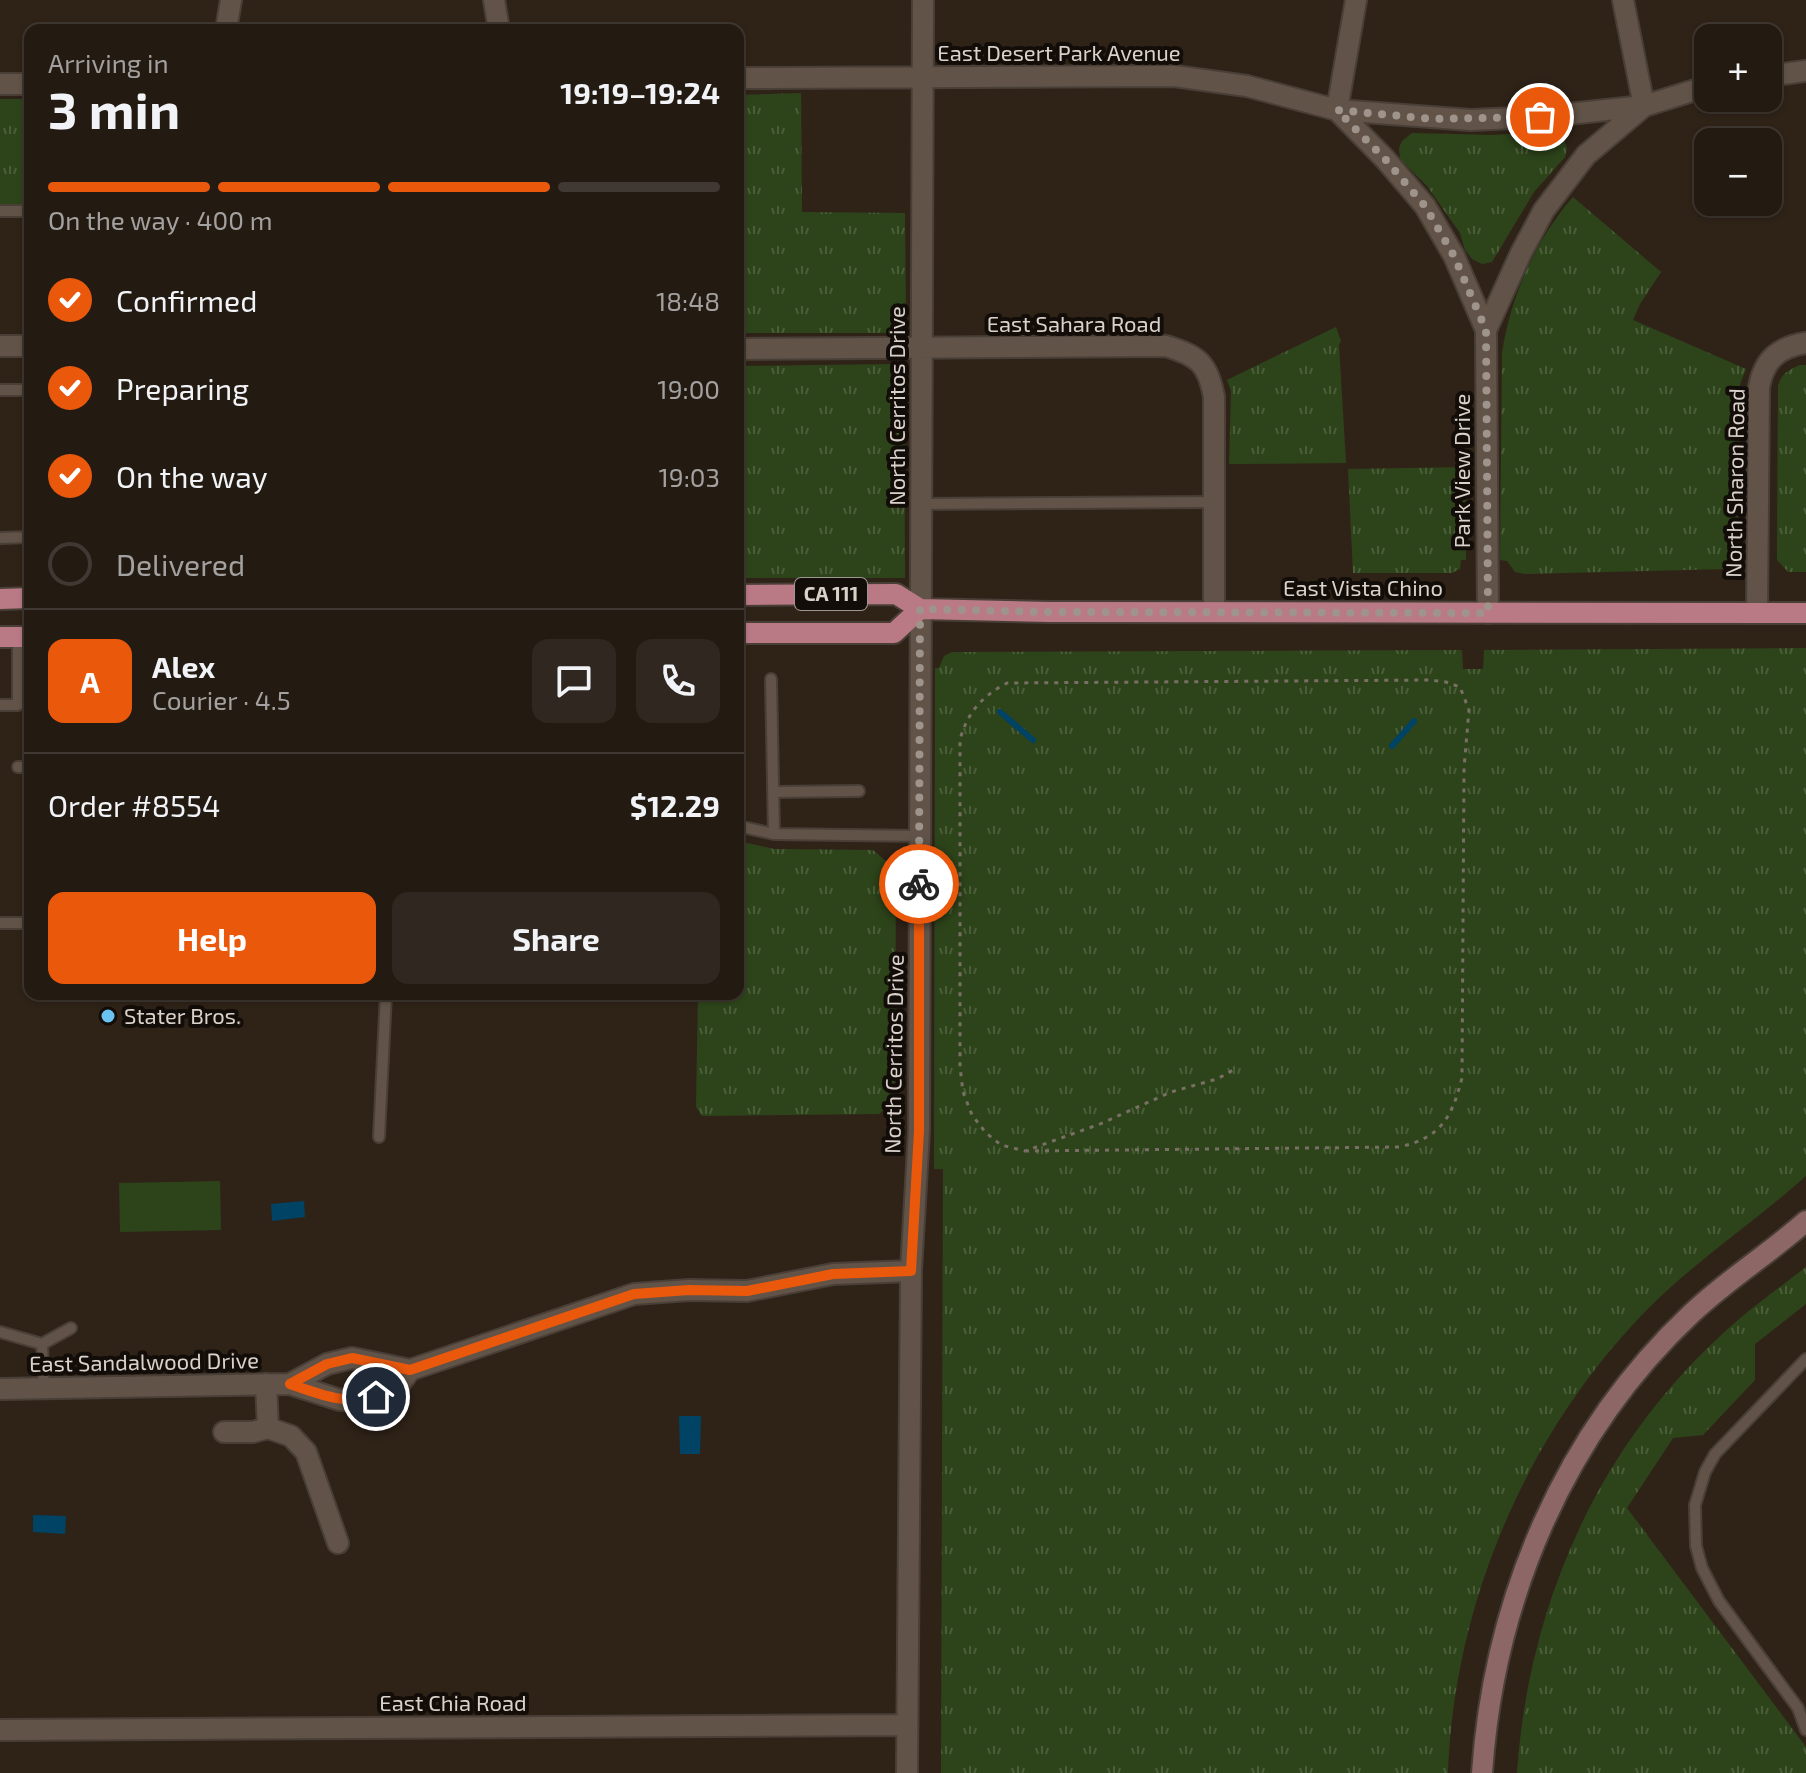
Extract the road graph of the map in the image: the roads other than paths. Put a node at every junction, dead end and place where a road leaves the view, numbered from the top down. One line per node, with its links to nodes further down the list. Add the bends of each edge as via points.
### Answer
1 (231, 0): 6 (street)
2 (494, 0): 7 (street)
3 (923, 0): 10 (street, North Cerritos Drive)
4 (1356, 0): 16 (street)
5 (1623, 0): 15 (street)
6 (227, 24)
7 (498, 24)
8 (1806, 71): 9 (street)
9 (1782, 74)
10 (923, 77): 11 (street, East Desert Park Avenue); 16 (street, East Desert Park Avenue, via 1174,76 1247,86); 23 (street, North Cerritos Drive)
11 (744, 78)
12 (0, 84): 13 (street)
13 (24, 84)
14 (1694, 90): 15 (street, East Desert Park Avenue)
15 (1644, 106): 16 (street, East Desert Park Avenue, via 1494,120); 19 (street, Park View Drive, via 1586,155 1544,210)
16 (1337, 110): 19 (street, Park View Drive, via 1425,206)
17 (0, 211): 18 (lane)
18 (24, 211)
19 (1486, 330): 37 (street, Park View Drive)
20 (1806, 343): 35 (street, North Sharon Road, via 1770,358 1761,376)
21 (0, 346): 22 (street)
22 (24, 346)
23 (922, 348): 24 (street, East Sahara Road); 27 (street, East Sahara Road, via 1166,346 1187,352 1210,372); 28 (street, North Cerritos Drive)
24 (744, 349)
25 (0, 390): 26 (lane)
26 (24, 392)
27 (1215, 502): 28 (lane); 36 (street, East Sahara Road)
28 (920, 504): 34 (street, North Cerritos Drive)
29 (24, 537): 30 (lane)
30 (0, 538)
31 (744, 595): 34 (main road, East Vista Chino / CA 111, via 896,594)
32 (24, 598): 33 (main road)
33 (0, 599)
34 (920, 609): 36 (main road, East Vista Chino / CA 111); 39 (main road, CA 111, via 894,633); 47 (street, North Cerritos Drive)
35 (1757, 611): 37 (main road, East Vista Chino / CA 111); 38 (main road, East Vista Chino / CA 111)
36 (1214, 612): 37 (main road, East Vista Chino / CA 111)
37 (1488, 613)
38 (1806, 613)
39 (744, 633)
40 (16, 637): 42 (lane, via 18,705)
41 (771, 679): 44 (lane)
42 (0, 705)
43 (859, 791): 44 (lane)
44 (773, 792): 46 (lane)
45 (744, 827): 46 (lane)
46 (774, 834): 47 (lane)
47 (920, 836): 53 (street, North Cerritos Drive, via 919,1131)
48 (0, 923): 49 (lane)
49 (24, 923)
50 (386, 1000): 51 (lane)
51 (379, 1137)
52 (1806, 1221): 70 (street, via 1731,1278 1661,1345 1612,1404 1576,1460 1537,1535 1508,1615 1489,1699)
53 (911, 1271): 58 (street, East Sandalwood Drive, via 833,1274 747,1291 634,1294); 66 (street, North Cerritos Drive)
54 (71, 1328): 56 (lane)
55 (0, 1332): 56 (lane)
56 (42, 1344): 61 (lane)
57 (1806, 1359): 68 (lane, via 1715,1454 1695,1505 1696,1546 1709,1586 1798,1708)
58 (410, 1370): 60 (street, East Sandalwood Drive, via 352,1358 327,1364); 60 (street, East Sandalwood Drive, via 396,1389 356,1401)
59 (266, 1384): 60 (street, East Sandalwood Drive); 61 (street, East Sandalwood Drive); 63 (street)
60 (290, 1384)
61 (44, 1388): 62 (street, East Sandalwood Drive)
62 (0, 1389)
63 (268, 1428): 64 (street); 65 (street, via 291,1436 306,1452)
64 (224, 1432)
65 (338, 1543)
66 (907, 1725): 67 (street, East Chia Road); 69 (street, North Cerritos Drive)
67 (0, 1730)
68 (1806, 1730)
69 (907, 1773)
70 (1482, 1773)

